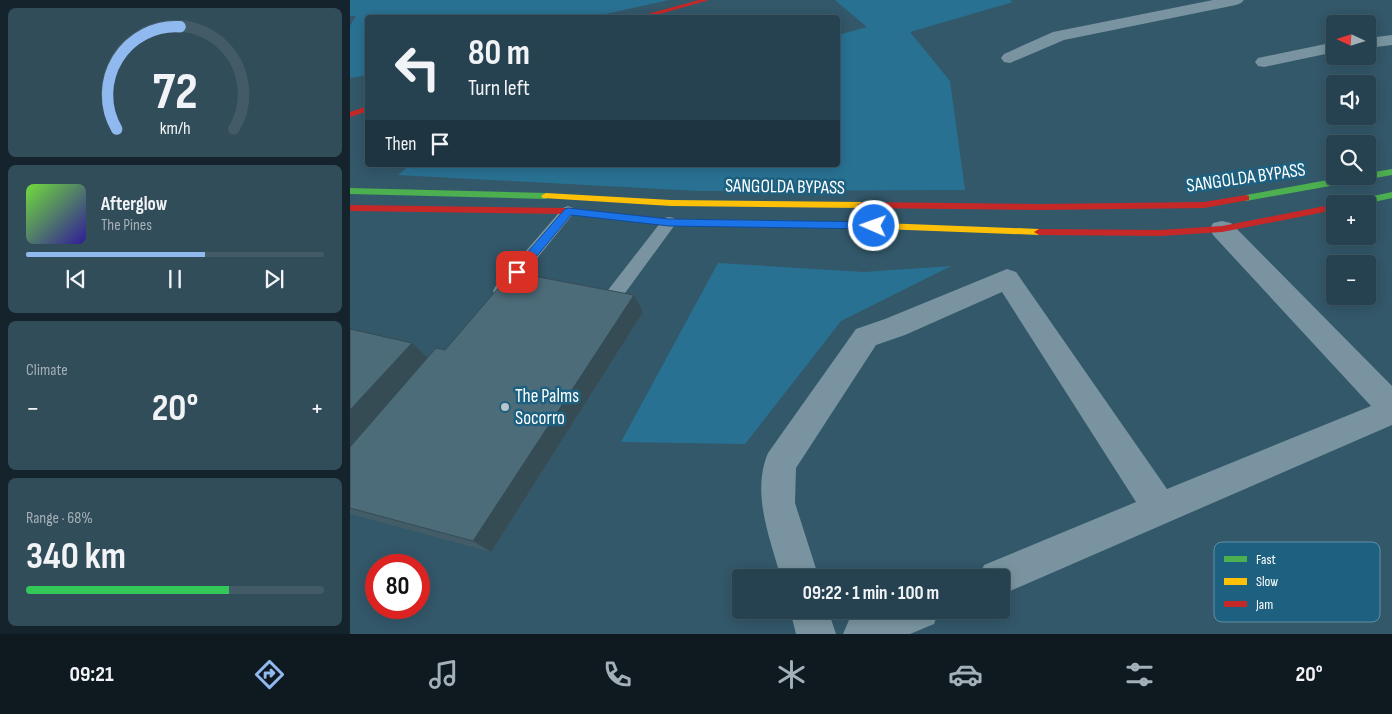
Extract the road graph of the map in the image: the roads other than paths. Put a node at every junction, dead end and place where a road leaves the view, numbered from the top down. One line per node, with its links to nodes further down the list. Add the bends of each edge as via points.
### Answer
1 (706, 0): 3 (main road)
2 (1236, 0): 7 (street, via 1059,36)
3 (648, 15)
4 (1392, 40): 5 (street)
5 (1376, 42)
6 (1326, 49): 8 (street)
7 (1010, 58)
8 (1264, 62)
9 (365, 109): 10 (main road)
10 (350, 115)
11 (1392, 172): 12 (main road, SANGOLDA BYPASS)
12 (1376, 175)
13 (1326, 183): 14 (main road, SANGOLDA BYPASS, via 1204,205 1040,208 671,203)
14 (350, 191)
15 (1392, 195): 16 (main road)
16 (1376, 198)
17 (350, 208): 19 (main road, SANGOLDA BYPASS)
18 (1326, 209): 21 (main road, SANGOLDA BYPASS)
19 (568, 211): 20 (main road, SANGOLDA BYPASS); 23 (lane)
20 (669, 222): 21 (main road, SANGOLDA BYPASS, via 1110,233); 22 (lane)
21 (1222, 229): 24 (street)
22 (611, 299)
23 (491, 302)
24 (1392, 407)
25 (1392, 411): 26 (street)
26 (1160, 509): 27 (street, via 1007,279 866,337 780,464 778,503); 28 (street)
27 (797, 569)
28 (1010, 572)
29 (812, 619): 31 (street)
30 (899, 619): 32 (street)
31 (816, 634)
32 (864, 634)

